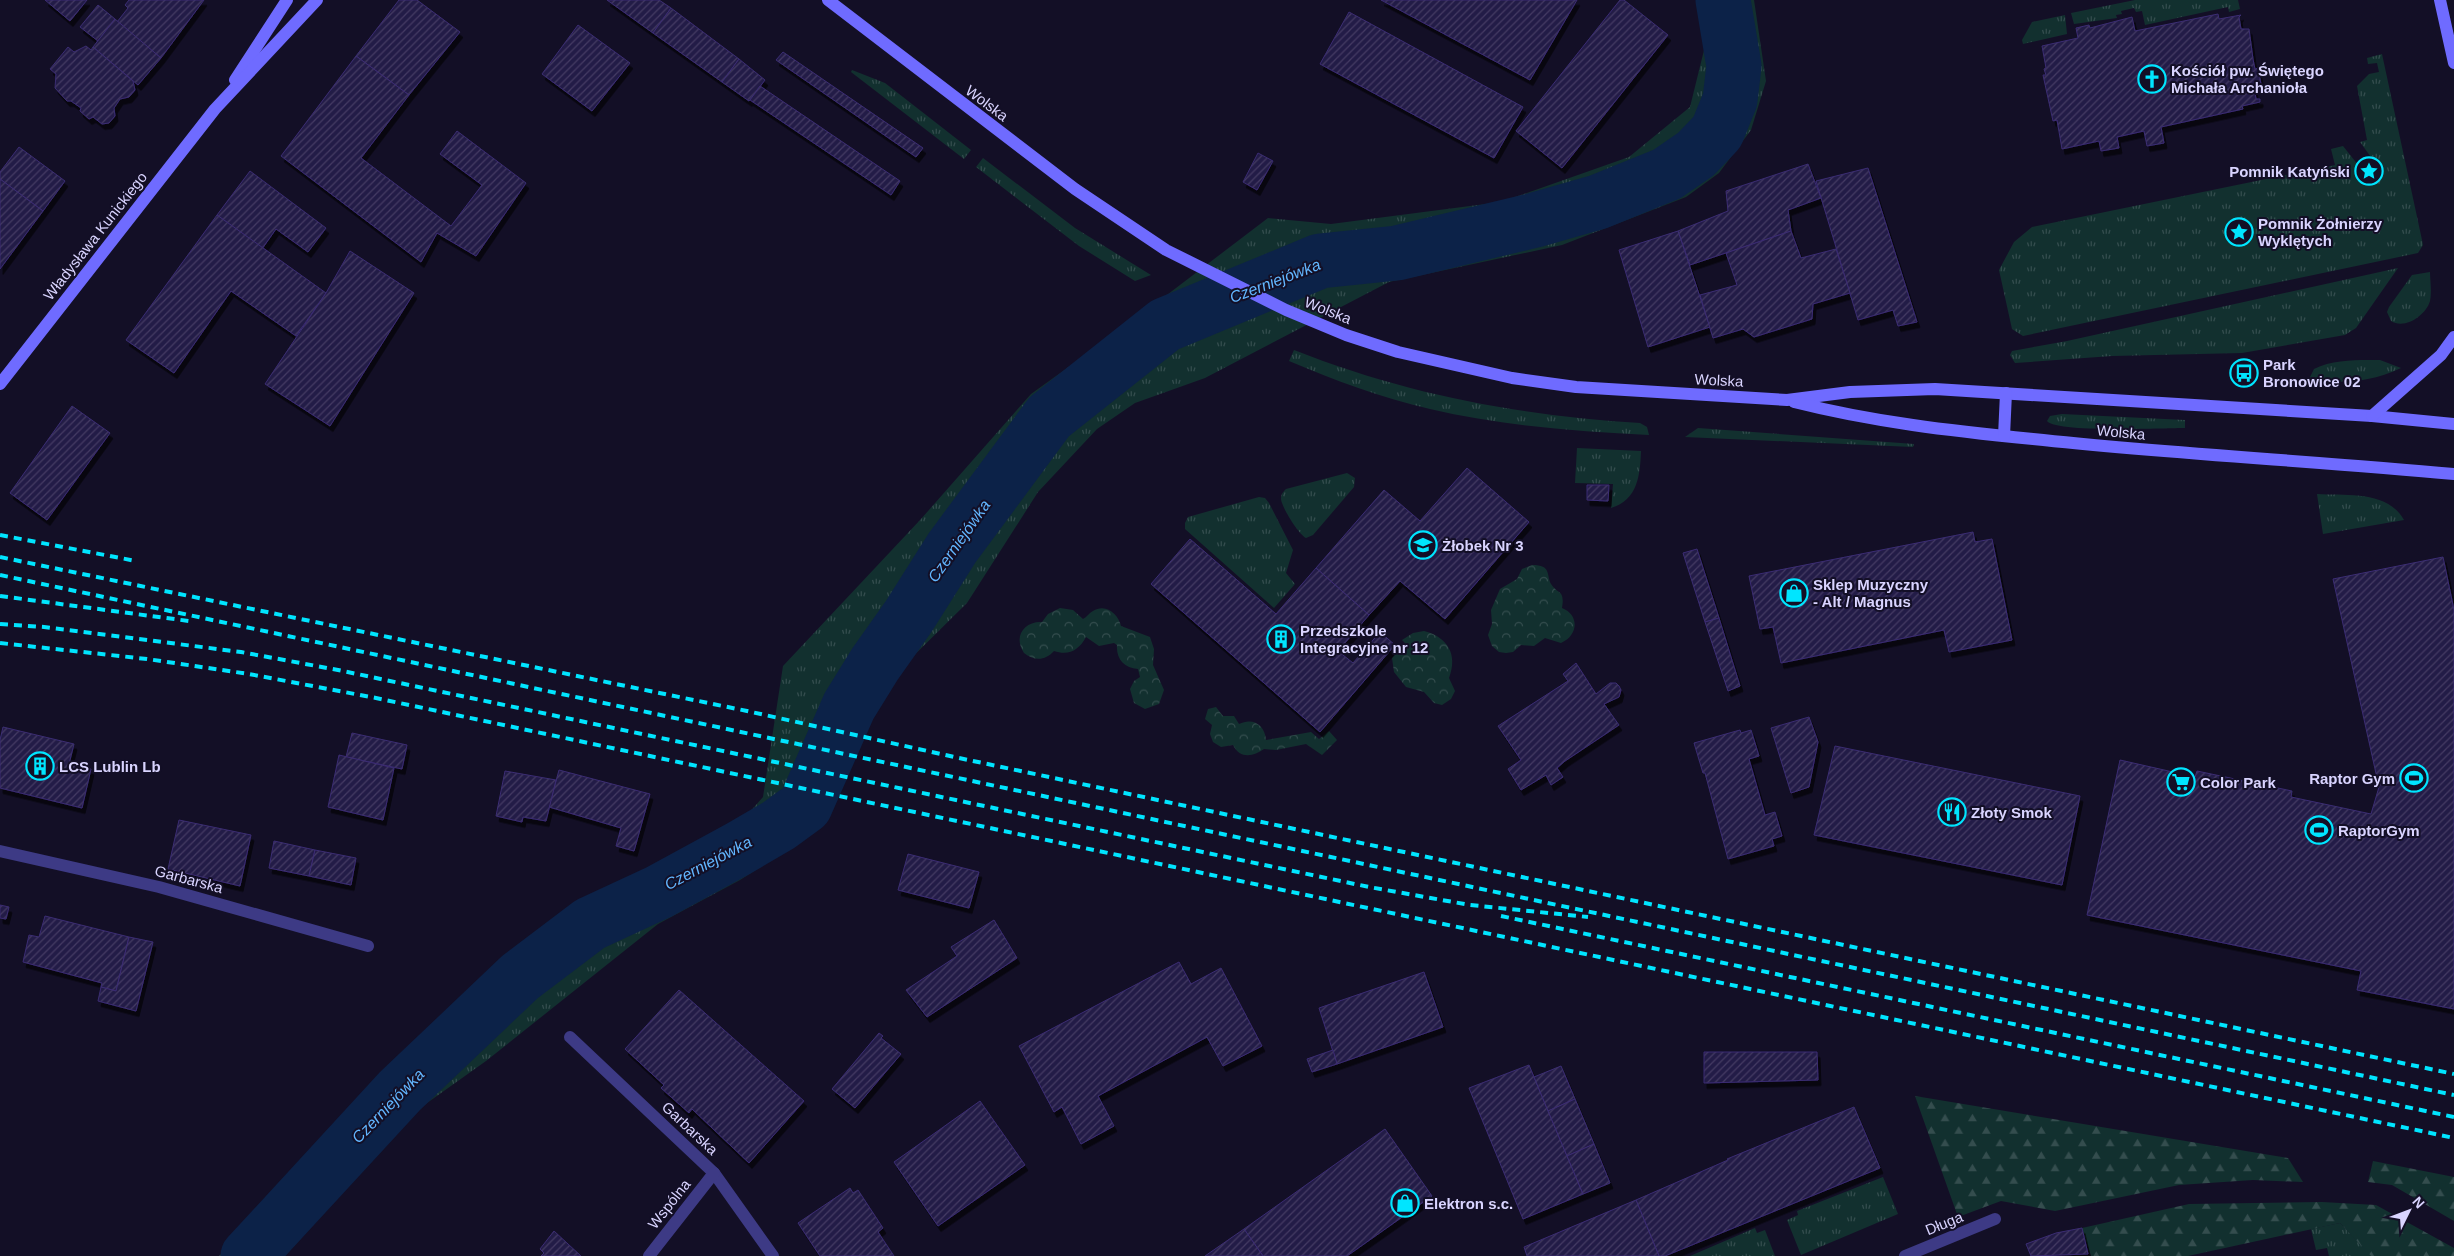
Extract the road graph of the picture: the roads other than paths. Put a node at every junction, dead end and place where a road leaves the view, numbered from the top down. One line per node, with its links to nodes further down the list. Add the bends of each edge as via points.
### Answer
1 (287, 0): 6 (street, Władysława Kunickiego)
2 (317, 0): 6 (street, Władysława Kunickiego)
3 (828, 0): 10 (street, Wolska, via 1075,189 1189,263 1286,310 1398,352 1522,380 1576,388)
4 (2440, 0): 5 (street)
5 (2454, 63)
6 (216, 109): 8 (street, Władysława Kunickiego)
7 (2454, 337): 11 (street, via 2441,355)
8 (0, 384)
9 (2006, 393): 10 (street, Wolska, via 1935,390 1850,392); 11 (street, Wolska); 13 (street)
10 (1787, 400): 13 (street, Wolska, via 1847,415 1932,429)
11 (2372, 416): 12 (street, Wolska)
12 (2454, 424)
13 (2004, 436): 14 (street, Wolska)
14 (2454, 474)
15 (0, 851): 16 (street, Garbarska, via 159,887)
16 (368, 946)
17 (570, 1037): 18 (street, Garbarska)
18 (714, 1173): 20 (street, Wspólna); 21 (street, Garbarska)
19 (1995, 1219): 22 (street, Długa)
20 (648, 1256)
21 (773, 1256)
22 (1905, 1256)

